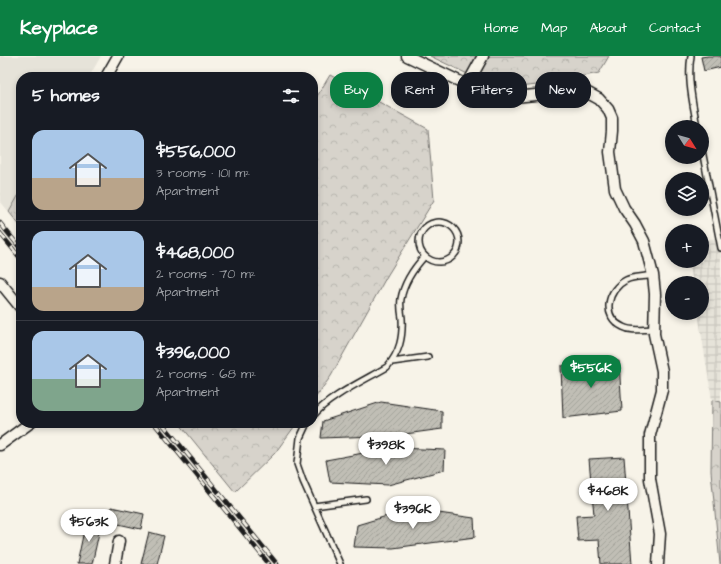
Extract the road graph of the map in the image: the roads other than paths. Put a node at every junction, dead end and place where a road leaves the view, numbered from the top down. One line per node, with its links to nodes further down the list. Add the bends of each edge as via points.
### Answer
1 (118, 56): 5 (street)
2 (407, 56): 7 (street)
3 (483, 56): 6 (street)
4 (691, 56): 9 (lane, via 689,80)
5 (109, 72)
6 (474, 72)
7 (457, 80)
8 (527, 96): 13 (street, via 578,91 599,99 608,109 612,118 610,152 615,189 644,241)
9 (697, 120)
10 (705, 164): 11 (lane)
11 (721, 248)
12 (425, 256): 12 (lane, via 439,262 451,259 456,254 459,241 454,229 443,223 436,223 424,229 419,241); 18 (lane, via 413,269 403,290 400,301 402,335)
13 (653, 275): 16 (street); 16 (lane, via 627,280 619,285 608,302 608,310 615,323 623,328)
14 (0, 282): 15 (street)
15 (16, 302)
16 (654, 329): 28 (street, via 662,371 662,390 650,436 650,479 660,534)
17 (428, 357): 18 (lane)
18 (392, 362): 19 (lane)
19 (318, 409)
20 (23, 428): 22 (street)
21 (305, 428): 24 (lane, via 300,438 297,464)
22 (0, 445)
23 (366, 499): 24 (lane)
24 (314, 506): 27 (lane)
25 (119, 541): 26 (street)
26 (114, 564)
27 (340, 564)
28 (658, 564)

